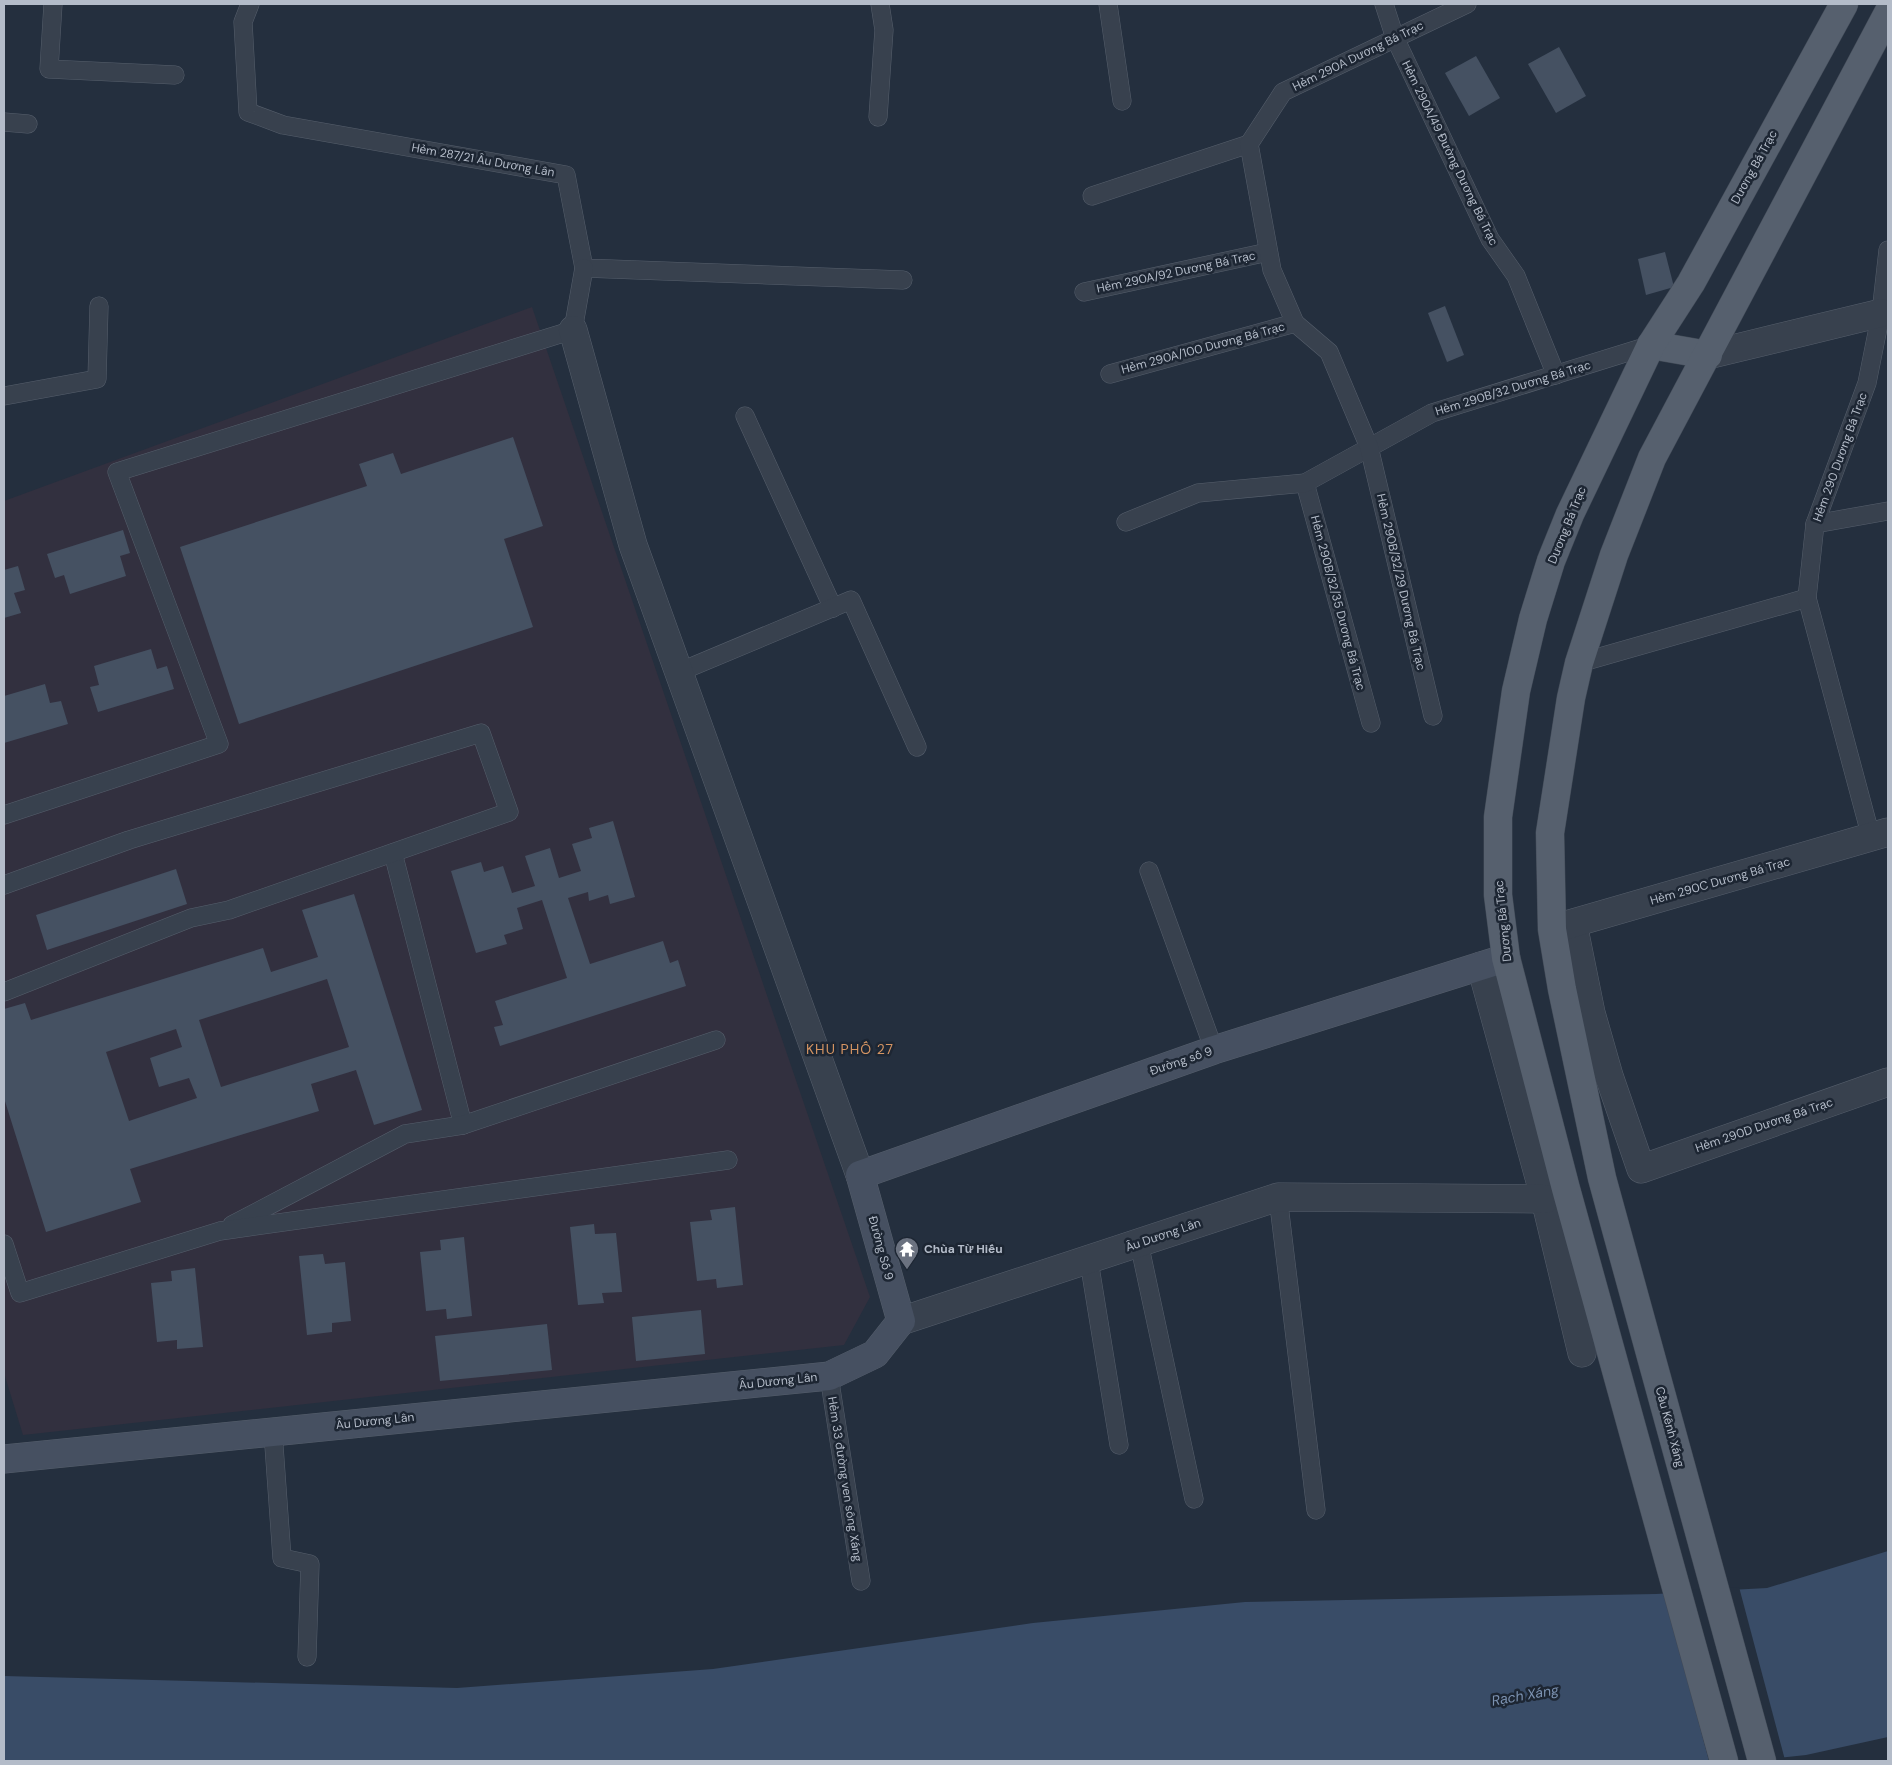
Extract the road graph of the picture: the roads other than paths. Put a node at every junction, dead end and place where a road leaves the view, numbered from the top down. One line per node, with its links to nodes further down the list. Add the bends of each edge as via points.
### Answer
1 (53, 4): 11 (lane, via 49,69)
2 (250, 4): 20 (lane, Hẻm 287/21 Âu Dương Lân, via 243,22 248,112 283,125 566,175)
3 (880, 4): 13 (lane, via 884,30)
4 (1108, 4): 12 (lane)
5 (1384, 4): 10 (lane, Hẻm 290A/49 Đường Dương Bá Trạc)
6 (1466, 4): 8 (lane, Hẻm 290A Dương Bá Trạc)
7 (1844, 4): 27 (main road, Dương Bá Trạc, via 1690,283)
8 (1448, 8): 10 (lane, Hẻm 290A Dương Bá Trạc)
9 (1888, 13): 28 (main road)
10 (1395, 38): 16 (lane, Hẻm 290A Dương Bá Trạc, via 1283,92); 30 (lane, Hẻm 290A/49 Đường Dương Bá Trạc, via 1490,240 1516,276)
11 (175, 75)
12 (1122, 102)
13 (878, 117)
14 (4, 122): 15 (lane)
15 (28, 124)
16 (1249, 144): 17 (lane); 19 (lane)
17 (1092, 196)
18 (1888, 250): 24 (lane, Hẻm 290 Dương Bá Trạc)
19 (1268, 252): 22 (lane, Hẻm 290A/92 Dương Bá Trạc); 25 (lane, via 1272,270)
20 (584, 268): 21 (lane); 26 (lane)
21 (903, 280)
22 (1084, 292)
23 (99, 306): 31 (lane, via 97,379)
24 (1881, 313): 28 (street); 37 (lane, Hẻm 290 Dương Bá Trạc, via 1867,383)
25 (1295, 323): 29 (lane, Hẻm 290A/100 Dương Bá Trạc); 33 (lane, via 1329,352)
26 (573, 330): 41 (street, via 633,545); 45 (lane, via 117,472 219,744)
27 (1651, 345): 28 (main road); 30 (lane, Hẻm 290B/32 Dương Bá Trạc); 51 (main road, Dương Bá Trạc, via 1590,470 1551,561 1533,619 1518,682 1498,818)
28 (1708, 355): 40 (main road, via 1652,458 1614,555)
29 (1110, 374)
30 (1556, 375): 33 (lane, Hẻm 290B/32 Dương Bá Trạc, via 1432,413)
31 (4, 396)
32 (745, 416): 39 (lane)
33 (1369, 448): 34 (lane, Hẻm 290B/32 Dương Bá Trạc); 42 (lane, Hẻm 290B/32/29 Dương Bá Trạc)
34 (1305, 483): 36 (lane, Hẻm 290B/32 Dương Bá Trạc, via 1198,493); 43 (lane, Hẻm 290B/32/35 Dương Bá Trạc)
35 (1888, 511): 37 (lane)
36 (1126, 522)
37 (1815, 524): 38 (lane, Hẻm 290 Dương Bá Trạc)
38 (1807, 598): 40 (lane); 46 (lane, Hẻm 290 Dương Bá Trạc)
39 (833, 608): 41 (lane); 44 (lane, via 851,600)
40 (1579, 663): 50 (main road, via 1550,833)
41 (679, 672): 58 (street)
42 (1433, 716)
43 (1371, 723)
44 (917, 747)
45 (4, 816)
46 (1880, 835): 50 (street, Hẻm 290C Dương Bá Trạc)
47 (393, 853): 49 (lane, via 509,812 481,733 129,840); 52 (lane, via 229,910 191,918); 56 (lane)
48 (1149, 872): 54 (lane)
49 (4, 885)
50 (1562, 927): 55 (street, Hẻm 290D Dương Bá Trạc, via 1641,1169); 76 (main road, Cầu Kênh Xáng, via 1582,1092 1602,1178)
51 (1494, 962): 54 (street, Đường số 9); 60 (street); 75 (main road, Dương Bá Trạc, via 1545,1102 1566,1189)
52 (4, 992)
53 (716, 1040): 56 (lane)
54 (1214, 1050): 58 (street, Đường số 9)
55 (1888, 1082)
56 (463, 1125): 61 (lane, via 405,1134)
57 (728, 1160): 61 (lane)
58 (860, 1176): 65 (street, Đường Số 9)
59 (1278, 1197): 60 (street, Âu Dương Lân); 62 (street, Âu Dương Lân); 72 (lane)
60 (1545, 1199): 66 (street)
61 (220, 1231): 63 (lane, via 20,1294)
62 (1139, 1243): 64 (street, Âu Dương Lân); 71 (lane)
63 (4, 1244)
64 (1089, 1261): 65 (street, Âu Dương Lân); 69 (lane)
65 (901, 1321): 67 (street, Âu Dương Lân, via 875,1354)
66 (1582, 1353)
67 (829, 1376): 68 (street, Âu Dương Lân); 73 (lane, Hẻm 33 đường ven sông Xáng)
68 (273, 1432): 70 (street, Âu Dương Lân); 74 (lane, via 282,1558 310,1564)
69 (1119, 1445)
70 (4, 1458)
71 (1194, 1498)
72 (1316, 1510)
73 (860, 1581)
74 (307, 1657)
75 (1724, 1761)
76 (1762, 1761)

